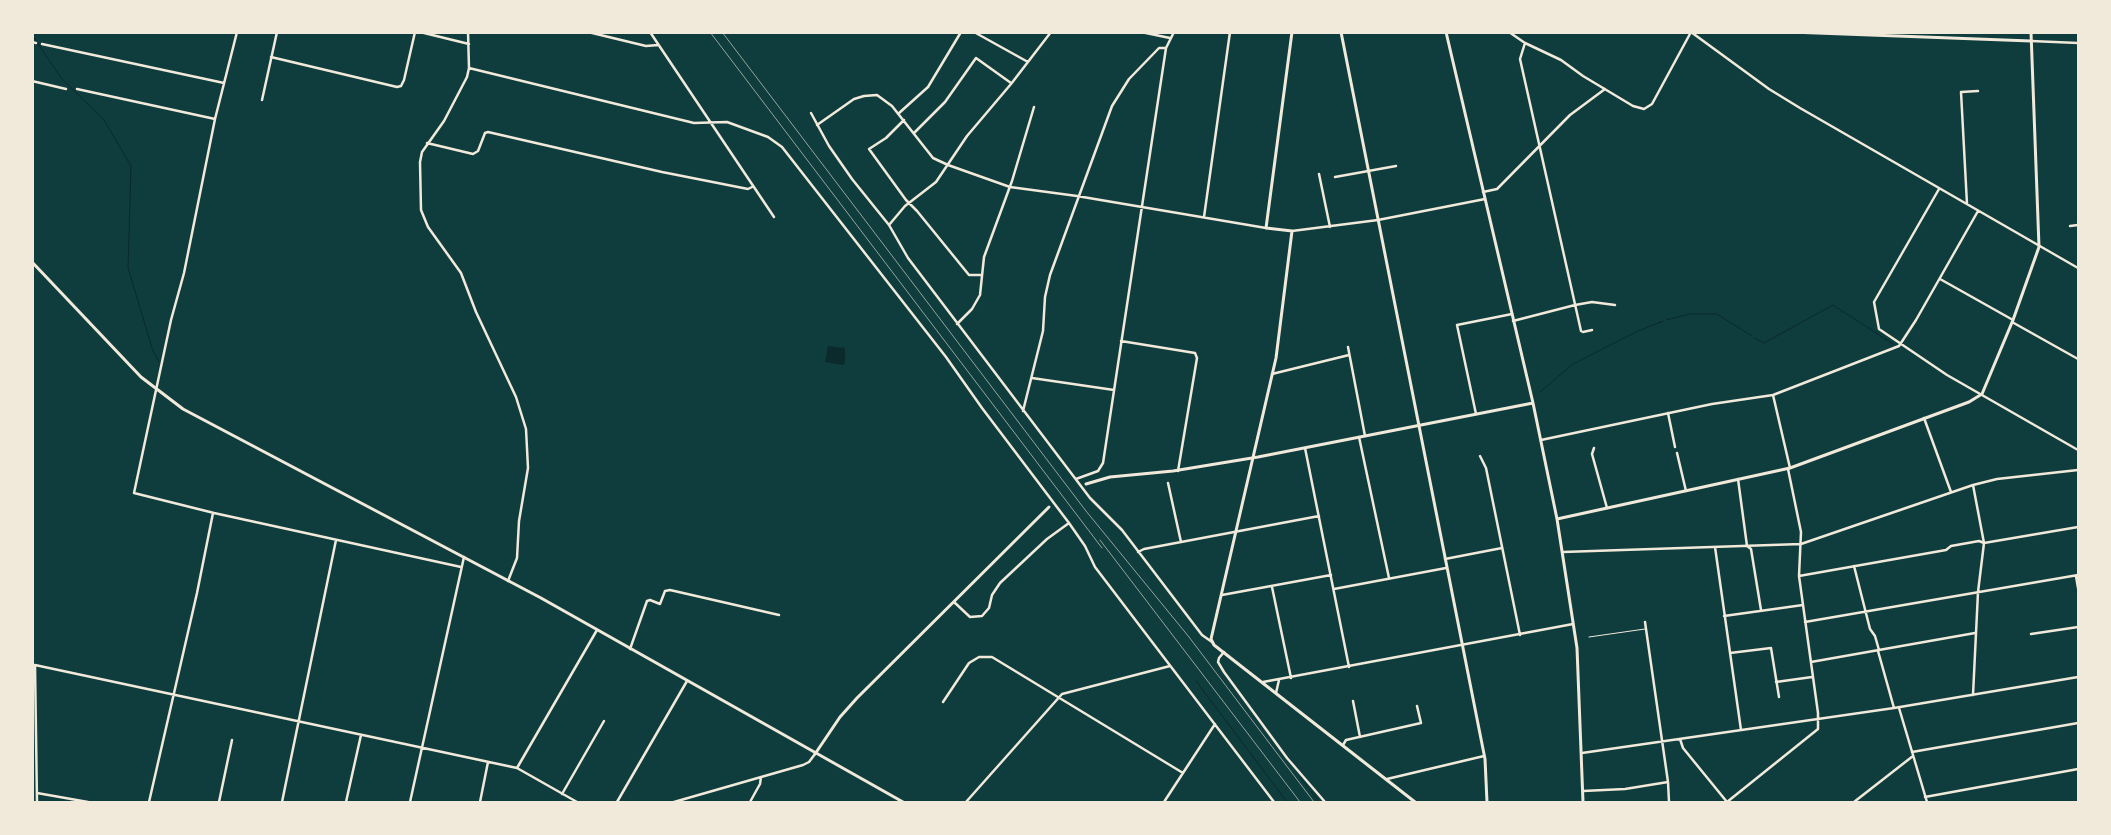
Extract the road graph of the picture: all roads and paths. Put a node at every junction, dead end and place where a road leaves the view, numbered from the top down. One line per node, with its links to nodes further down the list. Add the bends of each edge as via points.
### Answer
1 (237, 32): 34 (street)
2 (277, 32): 30 (street)
3 (415, 32): 30 (street, via 404,80 398,87)
4 (420, 32): 27 (street)
5 (468, 32): 27 (street)
6 (588, 32): 28 (street, via 646,46)
7 (650, 32): 28 (street)
8 (961, 32): 43 (street, via 928,87)
9 (974, 32): 31 (street)
10 (1051, 32): 31 (street)
11 (1141, 32): 22 (street)
12 (1174, 32): 22 (street)
13 (1230, 32): 67 (street)
14 (1292, 32): 73 (street)
15 (1341, 32): 53 (street)
16 (1446, 32): 59 (street)
17 (1509, 32): 24 (street)
18 (1691, 32): 38 (street, via 1652,104 1646,108 1633,106); 58 (street, via 1769,89)
19 (1790, 32): 21 (street)
20 (2031, 32): 23 (street)
21 (1828, 33): 23 (street)
22 (1170, 38): 29 (street)
23 (2031, 41): 25 (street); 75 (street)
24 (1525, 43): 38 (street, via 1561,60); 50 (street, via 1520,59)
25 (2078, 43)
26 (42, 44): 34 (street)
27 (468, 44): 32 (street)
28 (658, 45): 46 (street)
29 (1166, 48): 60 (street, via 1159,48 1117,96); 64 (street)
30 (271, 58): 40 (street)
31 (1028, 62): 35 (street)
32 (469, 68): 46 (street, via 694,122); 49 (street, via 444,121)
33 (32, 81): 36 (street)
34 (224, 83): 44 (street)
35 (1012, 84): 48 (street, via 976,58 945,102); 51 (street, via 967,136)
36 (66, 89)
37 (77, 89): 44 (street)
38 (1605, 90): 50 (street, via 1570,115)
39 (1978, 91): 63 (street, via 1961,92)
40 (262, 100)
41 (1034, 107): 57 (street)
42 (811, 113): 47 (street)
43 (898, 114): 45 (street); 47 (street, via 882,98 871,94 854,99)
44 (215, 119): 94 (street)
45 (904, 120): 48 (street); 62 (street, via 869,149)
46 (710, 122): 56 (street); 130 (street, via 726,122 753,130 778,144 790,156)
47 (818, 125): 69 (street, via 852,179)
48 (914, 133): 51 (street, via 933,158)
49 (427, 143): 56 (street, via 473,154 478,151 484,133 488,132 671,174 748,189); 151 (street, via 420,162 424,219 461,274 516,397 526,430 528,468 518,521 517,558)
50 (1539, 147): 59 (street, via 1497,189); 80 (street)
51 (948, 165): 57 (street); 62 (street, via 936,182)
52 (1396, 166): 53 (street)
53 (1368, 171): 55 (street); 68 (street)
54 (1319, 174): 72 (street)
55 (1335, 177)
56 (752, 187): 66 (street)
57 (1010, 187): 60 (street); 78 (street, via 988,243)
58 (1939, 189): 63 (street); 88 (street, via 1873,305 1879,329)
59 (1483, 192): 61 (street)
60 (1077, 196): 64 (street); 93 (street, via 1047,286 1043,331)
61 (1485, 199): 68 (street); 82 (street)
62 (910, 203): 69 (street); 78 (street, via 969,274)
63 (1967, 204): 65 (street)
64 (1142, 207): 67 (street); 87 (street)
65 (1978, 211): 75 (street); 79 (street)
66 (774, 217)
67 (1204, 217): 73 (street)
68 (1378, 220): 72 (street); 103 (street)
69 (889, 225): 85 (street, via 903,252)
70 (2078, 225): 71 (street)
71 (2070, 226)
72 (1330, 227): 74 (street)
73 (1266, 228): 74 (street)
74 (1292, 231): 92 (street)
75 (2039, 247): 77 (street); 84 (street)
76 (32, 262): 94 (street)
77 (2078, 268)
78 (982, 275): 85 (street, via 980,295)
79 (1940, 279): 84 (street); 88 (street)
80 (1575, 305): 81 (street, via 1592,302); 83 (street); 86 (street, via 1581,331)
81 (1615, 305)
82 (1512, 314): 83 (street); 101 (street, via 1457,325)
83 (1513, 321): 98 (street)
84 (2012, 321): 91 (street); 96 (street)
85 (957, 324): 99 (street)
86 (1592, 330)
87 (1121, 341): 95 (street); 116 (street, via 1195,353 1197,358)
88 (1901, 344): 96 (street); 97 (street)
89 (1348, 347): 90 (street)
90 (1350, 355): 92 (street); 104 (street)
91 (2078, 359)
92 (1272, 374): 114 (street)
93 (1032, 378): 95 (street); 99 (street)
94 (156, 390): 127 (street, via 134,493); 142 (street, via 183,409)
95 (1114, 390): 119 (street, via 1102,467)
96 (1982, 394): 102 (street); 111 (street)
97 (1773, 396): 100 (street, via 1737,399); 115 (street)
98 (1533, 403): 101 (street); 106 (street)
99 (1023, 411): 119 (street)
100 (1668, 413): 106 (street); 108 (street)
101 (1476, 414): 103 (street)
102 (1924, 418): 115 (street); 124 (street)
103 (1418, 425): 104 (street); 143 (street)
104 (1365, 436): 105 (street)
105 (1359, 437): 109 (street); 150 (street)
106 (1541, 440): 129 (street)
107 (2078, 442): 111 (street)
108 (1676, 447)
109 (1305, 448): 114 (street); 128 (street)
110 (1594, 448): 126 (street, via 1592,454)
111 (2077, 449)
112 (1677, 453): 123 (street)
113 (1480, 456): 139 (street, via 1486,468)
114 (1253, 458): 116 (street); 132 (street)
115 (1789, 468): 118 (street); 136 (street)
116 (1178, 470): 121 (street, via 1126,474)
117 (2078, 470): 122 (street, via 1997,479)
118 (1738, 479): 123 (street); 137 (street)
119 (1076, 480): 140 (street)
120 (1168, 483): 134 (street)
121 (1086, 484)
122 (1974, 485): 124 (street); 135 (street)
123 (1686, 491): 126 (street)
124 (1950, 492): 136 (street)
125 (1049, 507): 157 (street)
126 (1607, 508): 129 (street)
127 (213, 513): 133 (street); 190 (street, via 198,593)
128 (1319, 516): 132 (street); 147 (street)
129 (1558, 519): 141 (street)
130 (1069, 523): 157 (street, via 1000,583 982,616 970,617); 180 (street, via 1095,566)
131 (2078, 527): 135 (street)
132 (1236, 532): 134 (street); 156 (street)
133 (336, 540): 145 (street); 201 (street)
134 (1181, 542): 140 (street)
135 (1984, 543): 144 (street, via 1951,546 1946,550); 155 (street)
136 (1801, 544): 137 (street); 148 (street)
137 (1747, 546): 138 (street); 159 (street, via 1752,550)
138 (1715, 547): 141 (street); 162 (street)
139 (1502, 548): 143 (street); 171 (street)
140 (1138, 552): 173 (street, via 1202,635)
141 (1563, 552): 165 (street)
142 (464, 557): 145 (street); 151 (street)
143 (1445, 559): 146 (street)
144 (1854, 566): 148 (street); 160 (street)
145 (461, 567): 211 (street)
146 (1446, 568): 150 (street); 174 (street)
147 (1331, 576): 152 (street); 154 (street)
148 (1799, 576): 158 (street)
149 (2077, 576): 153 (street); 155 (street)
150 (1389, 578): 154 (street)
151 (508, 581): 168 (street)
152 (1272, 587): 156 (street); 184 (street)
153 (2078, 588)
154 (1334, 589): 181 (street)
155 (1978, 592): 160 (street); 169 (street)
156 (1222, 595): 173 (street)
157 (954, 602): 213 (street, via 846,710)
158 (1803, 605): 159 (street); 164 (street)
159 (1761, 610): 162 (street)
160 (1866, 611): 164 (street); 176 (street)
161 (779, 615): 175 (street, via 665,591 660,604 647,601)
162 (1724, 616): 178 (street)
163 (1645, 622): 167 (street)
164 (1806, 622): 179 (street)
165 (1574, 624): 171 (street); 212 (street)
166 (2078, 626): 170 (street)
167 (1646, 629): 172 (lane); 209 (street)
168 (597, 630): 175 (street); 217 (street)
169 (1975, 633): 176 (street); 191 (street)
170 (2031, 634)
171 (1520, 635): 174 (street)
172 (1589, 637)
173 (1212, 642): 177 (street)
174 (1462, 646): 181 (street); 215 (street)
175 (630, 649): 186 (street)
176 (1878, 651): 179 (street); 197 (street)
177 (1225, 652): 187 (street); 243 (street, via 1218,658 1219,665 1287,758)
178 (1730, 653): 188 (street, via 1771,648); 204 (street)
179 (1811, 662): 182 (street)
180 (1170, 666): 193 (street, via 1067,692); 203 (street)
181 (1349, 667): 184 (street)
182 (1813, 677): 188 (street); 199 (street)
183 (2078, 677): 191 (street)
184 (1291, 678): 185 (street)
185 (1279, 680): 187 (street); 189 (street)
186 (687, 681): 213 (street); 236 (street)
187 (1263, 682): 189 (street)
188 (1776, 682): 192 (street)
189 (1276, 693): 210 (street)
190 (173, 695): 201 (street); 224 (street, via 34,665); 229 (street)
191 (1973, 695): 198 (street)
192 (1779, 697)
193 (1058, 698): 195 (street, via 996,659 985,656 969,663); 219 (street); 240 (street)
194 (1353, 701): 206 (street)
195 (943, 702)
196 (1417, 706): 206 (street, via 1421,723)
197 (1894, 708): 198 (street); 199 (street)
198 (1898, 708): 214 (street)
199 (1819, 719): 204 (street); 248 (street, via 1817,731)
200 (604, 721): 225 (street)
201 (299, 722): 205 (street); 231 (street)
202 (2078, 723): 214 (street)
203 (1214, 724): 219 (street); 242 (street)
204 (1741, 730): 207 (street)
205 (361, 735): 211 (street); 232 (street)
206 (1360, 737): 210 (street, via 1346,740)
207 (1680, 739): 209 (street); 248 (street, via 1683,748)
208 (232, 740): 230 (street)
209 (1662, 742): 212 (street); 222 (street)
210 (1343, 745): 221 (street)
211 (422, 748): 216 (street); 233 (street)
212 (1582, 753): 223 (street)
213 (815, 754): 220 (street, via 806,764); 239 (street)
214 (1912, 754): 226 (street); 249 (street)
215 (1484, 756): 221 (street); 245 (street)
216 (488, 762): 217 (street); 234 (street)
217 (517, 768): 225 (street)
218 (2078, 769): 226 (street)
219 (1182, 773): 241 (street)
220 (761, 777): 237 (street); 238 (street)
221 (1387, 779): 244 (street)
222 (1668, 782): 223 (street); 247 (street)
223 (1583, 791): 246 (street)
224 (37, 793): 227 (street); 228 (street)
225 (562, 794): 235 (street)
226 (1925, 797): 250 (street)
227 (37, 802)
228 (88, 802)
229 (149, 802)
230 (219, 802)
231 (282, 802)
232 (346, 802)
233 (410, 802)
234 (480, 802)
235 (577, 802)
236 (618, 802)
237 (674, 802)
238 (750, 802)
239 (901, 802)
240 (966, 802)
241 (1164, 802)
242 (1274, 802)
243 (1325, 802)
244 (1415, 802)
245 (1487, 802)
246 (1583, 802)
247 (1668, 802)
248 (1727, 802)
249 (1854, 802)
250 (1927, 802)

